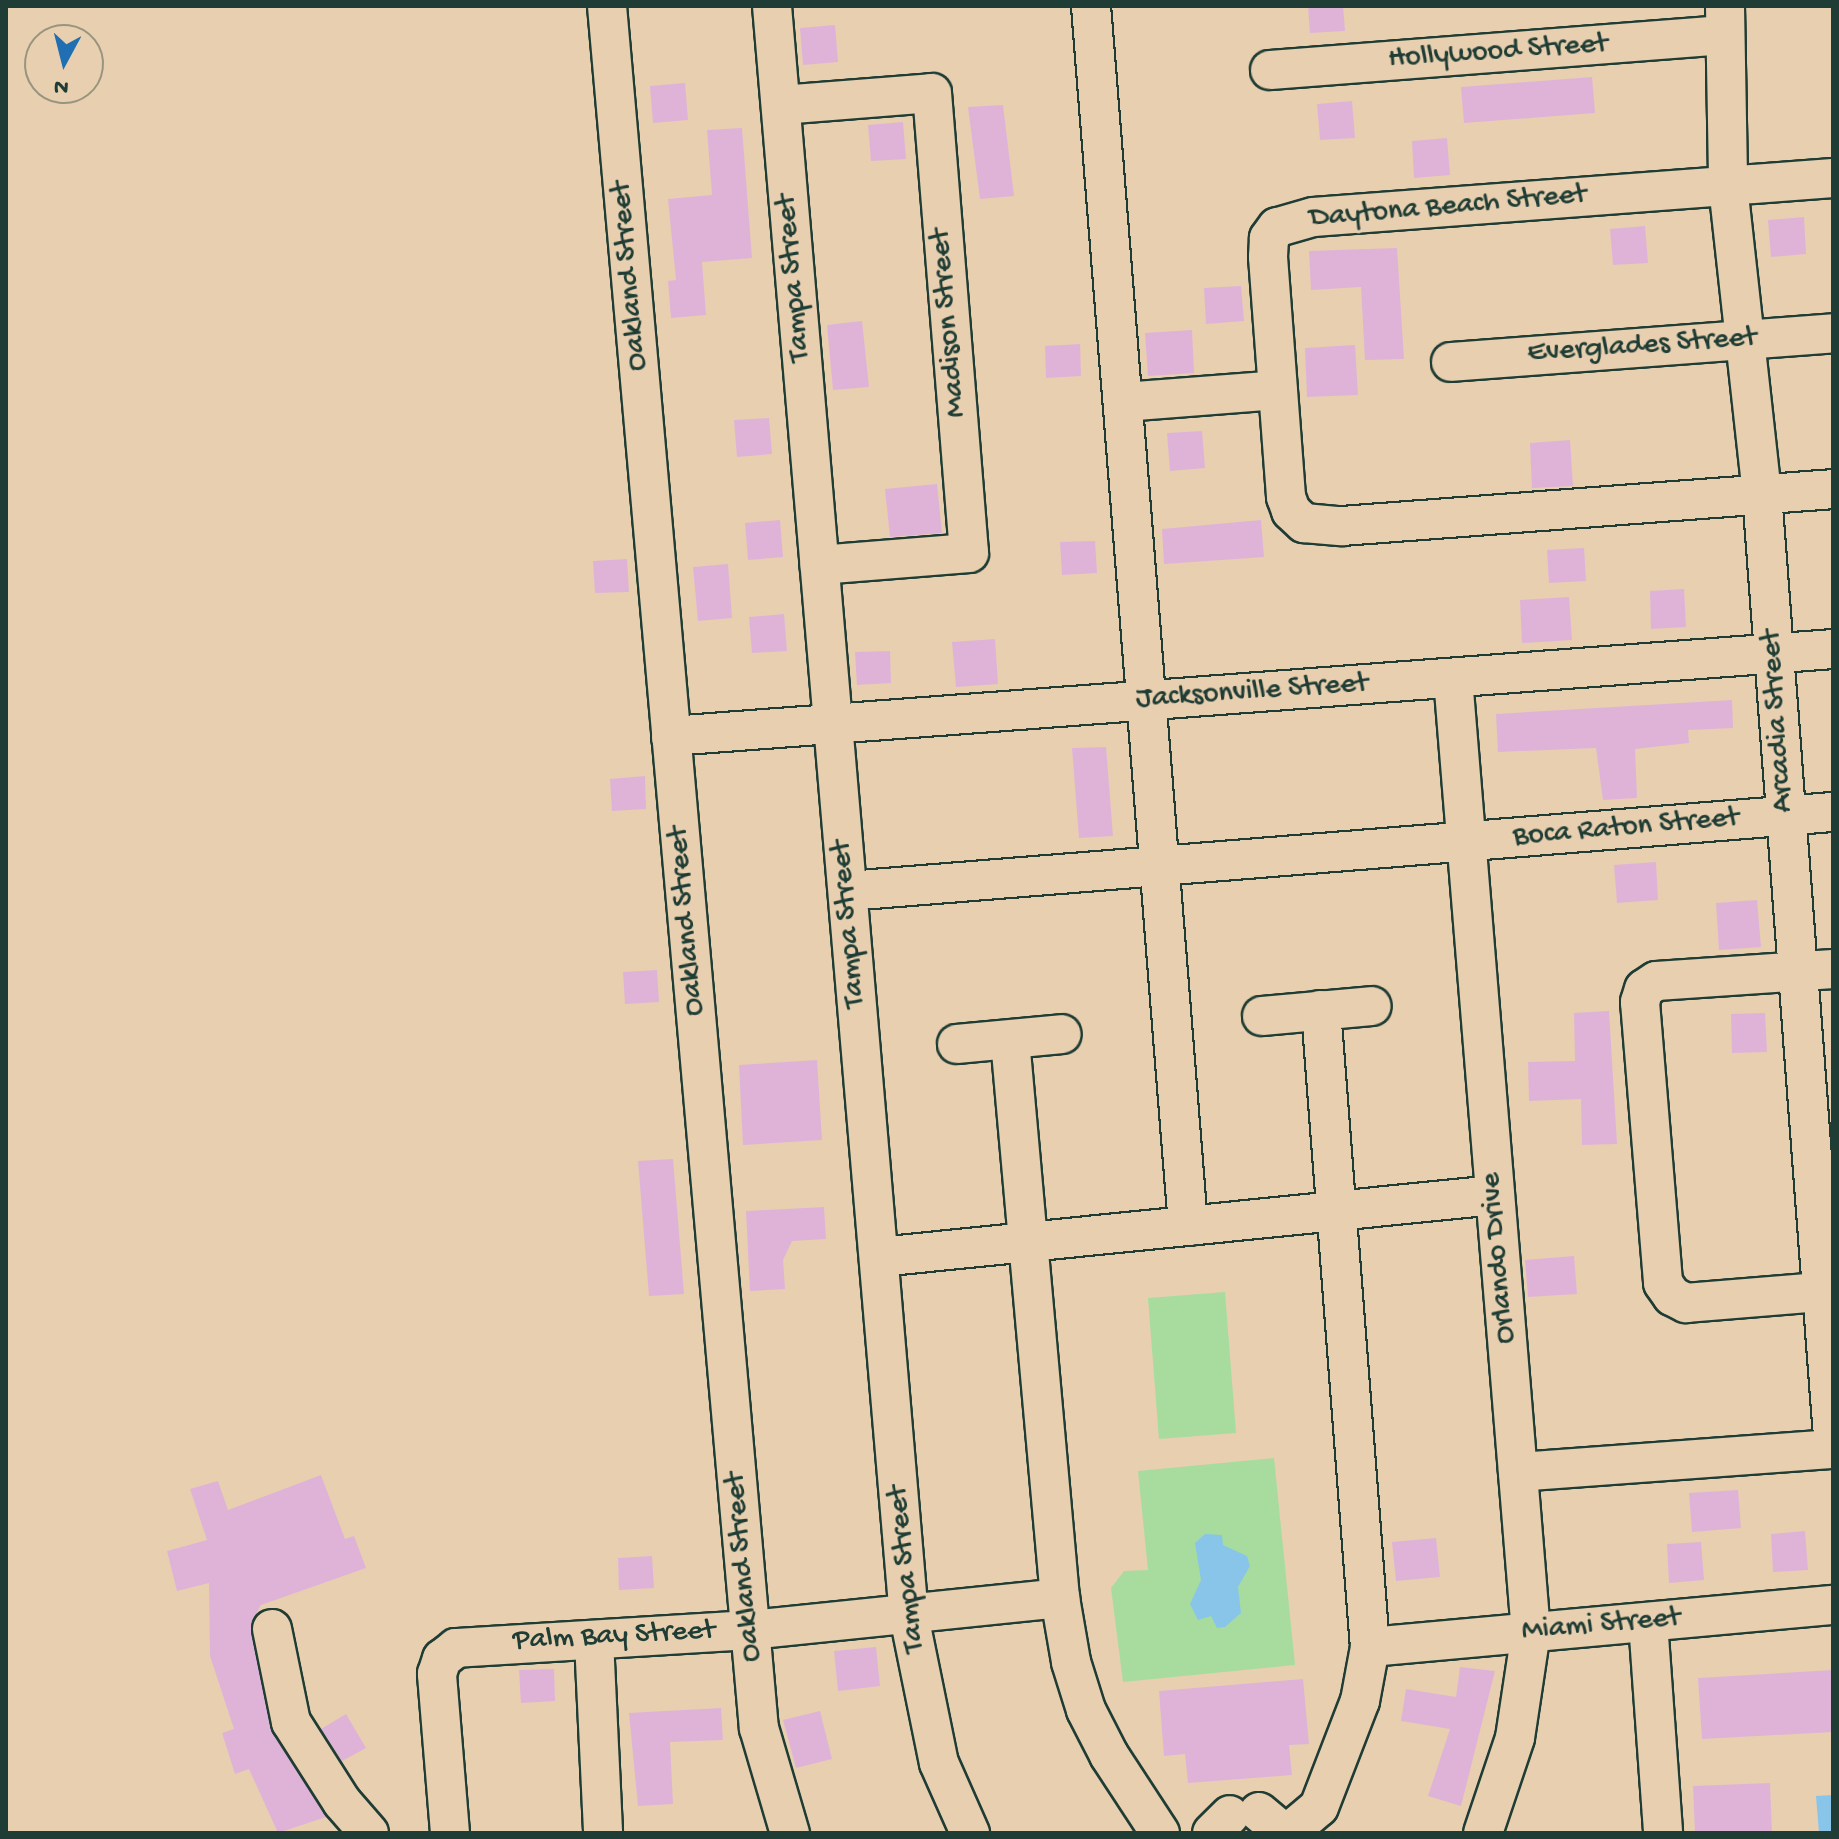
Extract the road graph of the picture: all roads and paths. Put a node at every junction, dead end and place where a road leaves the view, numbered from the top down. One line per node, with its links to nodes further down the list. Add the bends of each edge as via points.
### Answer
1 (607, 6): 22 (street, Oakland Street)
2 (772, 6): 6 (street, Tampa Street)
3 (1091, 6): 13 (street)
4 (1725, 21): 5 (street, Hollywood Street); 8 (street, Arcadia Street)
5 (1270, 70)
6 (781, 105): 16 (street, Tampa Street); 16 (street, Madison Street, via 932,93 969,553)
7 (1833, 178): 8 (street, Daytona Beach Street)
8 (1728, 186): 10 (street, Arcadia Street); 12 (street, Daytona Beach Street, via 1313,217 1277,227 1269,238 1268,257)
9 (1833, 333): 10 (street, Everglades Street)
10 (1743, 339): 11 (street, Everglades Street); 15 (street, Arcadia Street)
11 (1451, 362)
12 (1278, 390): 13 (street); 15 (street, Daytona Beach Street, via 1286,497 1304,523 1342,526)
13 (1123, 402): 20 (street)
14 (1833, 489): 15 (street, Daytona Beach Street)
15 (1762, 494): 18 (street, Arcadia Street)
16 (819, 565): 21 (street, Tampa Street)
17 (1833, 649): 18 (street, Jacksonville Street)
18 (1774, 654): 19 (street, Jacksonville Street); 24 (street, Arcadia Street)
19 (1453, 678): 20 (street, Jacksonville Street); 25 (street, Orlando Drive)
20 (1146, 701): 21 (street, Jacksonville Street); 26 (street)
21 (833, 723): 22 (street, Jacksonville Street); 27 (street, Tampa Street)
22 (671, 736): 50 (street, Oakland Street)
23 (1833, 812): 24 (street, Boca Raton Street)
24 (1786, 816): 25 (street, Boca Raton Street); 28 (street, Arcadia Street)
25 (1466, 841): 26 (street, Boca Raton Street); 36 (street, Orlando Drive)
26 (1159, 866): 27 (street, Boca Raton Street); 38 (street)
27 (848, 891): 40 (street, Tampa Street)
28 (1815, 970): 35 (street, Arcadia Street); 41 (street, via 1656,981 1644,989 1640,1002 1663,1283 1686,1303)
29 (1372, 1006): 30 (street)
30 (1321, 1010): 31 (street); 37 (street)
31 (1262, 1016)
32 (1062, 1034): 33 (street)
33 (1010, 1040): 34 (street); 39 (street)
34 (957, 1044)
35 (1822, 1141): 41 (street, Arcadia Street)
36 (1495, 1195): 37 (street); 44 (street, Orlando Drive)
37 (1336, 1211): 38 (street); 53 (street)
38 (1188, 1226): 39 (street)
39 (1029, 1242): 40 (street); 45 (street)
40 (879, 1257): 47 (street, Tampa Street)
41 (1828, 1292): 42 (street, Arcadia Street)
42 (1833, 1437)
43 (1833, 1449): 44 (street)
44 (1518, 1472): 51 (street, Orlando Drive)
45 (1060, 1598): 47 (street, Palm Bay Street); 60 (street, via 1086,1710)
46 (1833, 1605): 48 (street, Miami Street)
47 (909, 1616): 50 (street, Palm Bay Street); 59 (street, Tampa Street, via 939,1763)
48 (1648, 1622): 51 (street, Miami Street); 62 (street)
49 (272, 1629): 55 (street, via 291,1722 342,1802)
50 (751, 1630): 52 (street, Palm Bay Street); 58 (street, Oakland Street, via 759,1728)
51 (1531, 1632): 53 (street, Miami Street); 61 (street, Orlando Drive, via 1515,1738)
52 (594, 1640): 56 (street, Palm Bay Street, via 472,1644 442,1659 437,1674); 57 (street)
53 (1370, 1647): 54 (street, via 1360,1701 1319,1807)
54 (1255, 1825)
55 (369, 1833)
56 (450, 1833)
57 (603, 1833)
58 (790, 1833)
59 (970, 1833)
60 (1160, 1833)
61 (1483, 1833)
62 (1663, 1833)

